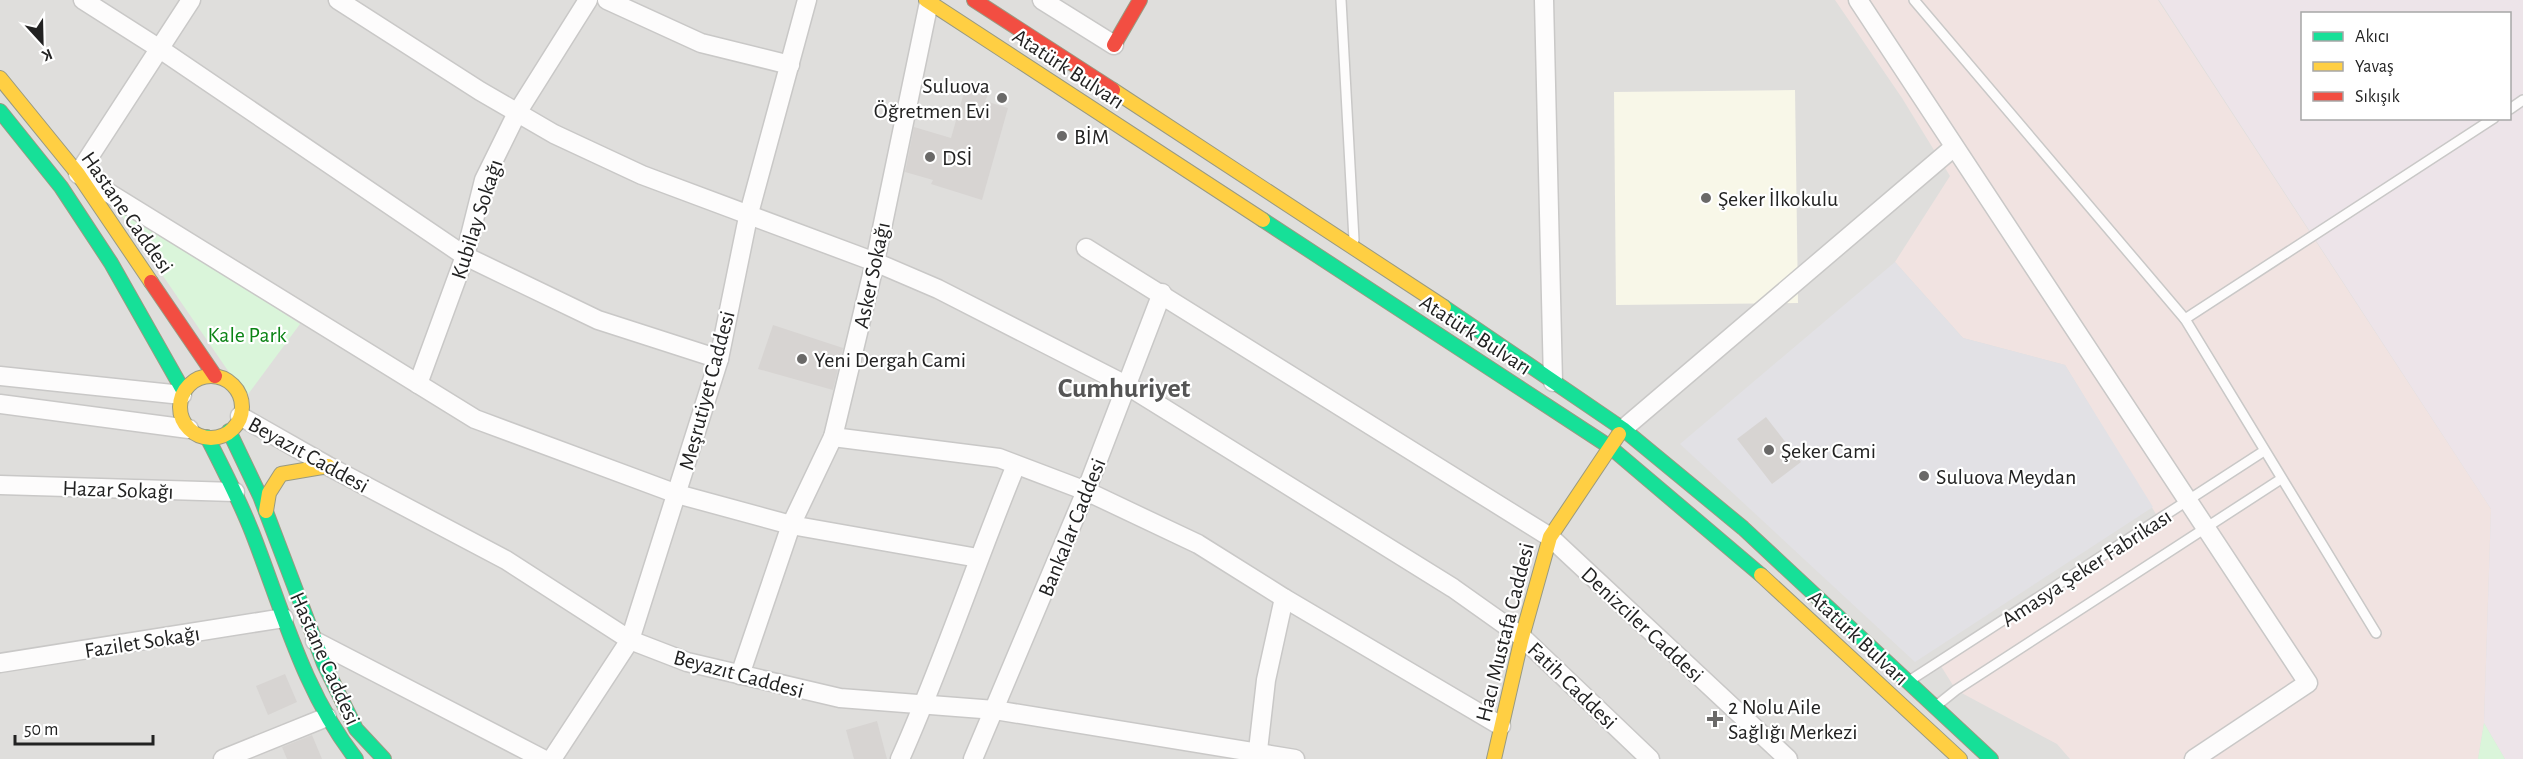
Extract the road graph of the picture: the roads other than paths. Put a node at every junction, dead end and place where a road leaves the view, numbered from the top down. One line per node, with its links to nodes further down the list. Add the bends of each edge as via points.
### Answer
1 (83, 0): 16 (street)
2 (191, 0): 16 (street)
3 (338, 0): 20 (street, Fatih Caddesi)
4 (588, 0): 20 (street, Kubilay Sokağı)
5 (607, 0): 17 (street, via 701,43)
6 (807, 0): 17 (street, Meşrutiyet Caddesi)
7 (974, 0): 25 (main road, Atatürk Bulvarı)
8 (1042, 0): 15 (street)
9 (1140, 0): 15 (main road)
10 (1341, 0): 25 (lane)
11 (1544, 0): 34 (street)
12 (1858, 0): 22 (street)
13 (1914, 0): 30 (lane)
14 (927, 1): 28 (street, Asker Sokağı); 45 (main road, Atatürk Bulvarı)
15 (1114, 45)
16 (160, 49): 23 (street); 27 (street)
17 (790, 65): 24 (street, Meşrutiyet Caddesi)
18 (0, 78): 23 (main road, Hastane Caddesi)
19 (0, 111): 37 (main road, Hastane Caddesi, via 61,187 111,262)
20 (517, 112): 24 (street, Fatih Caddesi, via 642,176); 27 (street, Kubilay Sokağı, via 484,180)
21 (2491, 120): 30 (lane)
22 (1954, 147): 41 (street); 54 (street)
23 (78, 174): 33 (main road, Hastane Caddesi); 35 (street)
24 (748, 217): 28 (street, Fatih Caddesi); 31 (street, Meşrutiyet Caddesi)
25 (1354, 246): 34 (main road, Atatürk Bulvarı)
26 (1086, 248): 29 (street, Denizciler Caddesi)
27 (465, 256): 31 (street, via 598,320); 35 (street, Kubilay Sokağı)
28 (875, 262): 36 (street, Fatih Caddesi, via 938,289); 44 (street, Asker Sokağı)
29 (1162, 293): 36 (street, Bankalar Caddesi); 58 (street, Denizciler Caddesi)
30 (2185, 320): 46 (lane)
31 (719, 359): 53 (street, Meşrutiyet Caddesi)
32 (0, 376): 37 (street)
33 (215, 376): 37 (main road, via 197,379); 39 (main road, via 234,386 242,405)
34 (1553, 382): 41 (main road, Atatürk Bulvarı)
35 (418, 384): 53 (street, via 474,418)
36 (1128, 386): 51 (street, Bankalar Caddesi); 63 (street, Fatih Caddesi, via 1453,588)
37 (183, 393): 40 (main road, via 180,413)
38 (0, 404): 40 (street)
39 (240, 416): 42 (main road); 48 (street, Beyazıt Caddesi)
40 (189, 429): 43 (main road)
41 (1623, 429): 45 (main road, Hacı Mustafa Caddesi); 68 (main road, Atatürk Bulvarı, via 1743,528)
42 (230, 431): 43 (main road); 55 (main road, Hastane Caddesi)
43 (207, 437): 52 (main road, Hastane Caddesi)
44 (833, 437): 47 (street, via 999,458); 56 (street, Asker Sokağı)
45 (1610, 447): 58 (main road, Hacı Mustafa Caddesi); 86 (main road, Atatürk Bulvarı, via 1731,547)
46 (2264, 451): 49 (lane); 54 (lane, Amasya Şeker Fabrikası)
47 (1016, 465): 51 (street); 59 (street)
48 (328, 466): 55 (main road, via 281,474 269,493); 65 (street, Beyazıt Caddesi, via 506,560)
49 (2281, 479): 57 (lane, Amasya Şeker Fabrikası); 62 (lane)
50 (0, 485): 52 (street, Hazar Sokağı)
51 (1086, 491): 60 (street, via 1198,544); 71 (street, Bankalar Caddesi)
52 (235, 492): 61 (main road, Hastane Caddesi)
53 (677, 494): 56 (street); 65 (street, Meşrutiyet Caddesi)
54 (2187, 501): 57 (street); 68 (lane, Amasya Şeker Fabrikası)
55 (266, 512): 64 (main road, Hastane Caddesi)
56 (791, 525): 59 (street); 67 (street, Asker Sokağı)
57 (2205, 528): 70 (lane, Amasya Şeker Fabrikası); 88 (street, via 2308,683)
58 (1550, 537): 63 (main road, Hacı Mustafa Caddesi); 85 (street, Denizciler Caddesi)
59 (978, 558): 69 (street)
60 (1284, 598): 73 (street); 74 (street, via 1266,680)
61 (284, 618): 66 (street, Fazilet Sokağı); 72 (main road, Hastane Caddesi, via 304,672)
62 (2376, 633)
63 (1522, 637): 73 (main road, Hacı Mustafa Caddesi); 84 (street, Fatih Caddesi)
64 (315, 640): 78 (main road, Hastane Caddesi, via 357,729); 79 (street)
65 (630, 640): 67 (street, Beyazıt Caddesi, via 687,662); 80 (street, Meşrutiyet Caddesi)
66 (0, 663)
67 (740, 675): 69 (street, Beyazıt Caddesi, via 840,698)
68 (1907, 682): 70 (main road, Atatürk Bulvarı)
69 (924, 705): 71 (street, Beyazıt Caddesi); 81 (street)
70 (1934, 707): 87 (main road, Atatürk Bulvarı)
71 (995, 710): 74 (street, Beyazıt Caddesi); 82 (street, Bankalar Caddesi)
72 (327, 717): 76 (street); 77 (main road, Hastane Caddesi, via 339,741)
73 (1501, 726): 75 (main road, Hacı Mustafa Caddesi)
74 (1258, 756): 83 (street, Beyazıt Caddesi)
75 (1499, 756)
76 (223, 759)
77 (356, 759)
78 (384, 759)
79 (543, 759)
80 (552, 759)
81 (900, 759)
82 (973, 759)
83 (1296, 759)
84 (1650, 759)
85 (1788, 759)
86 (1960, 759)
87 (1991, 759)
88 (2194, 759)

